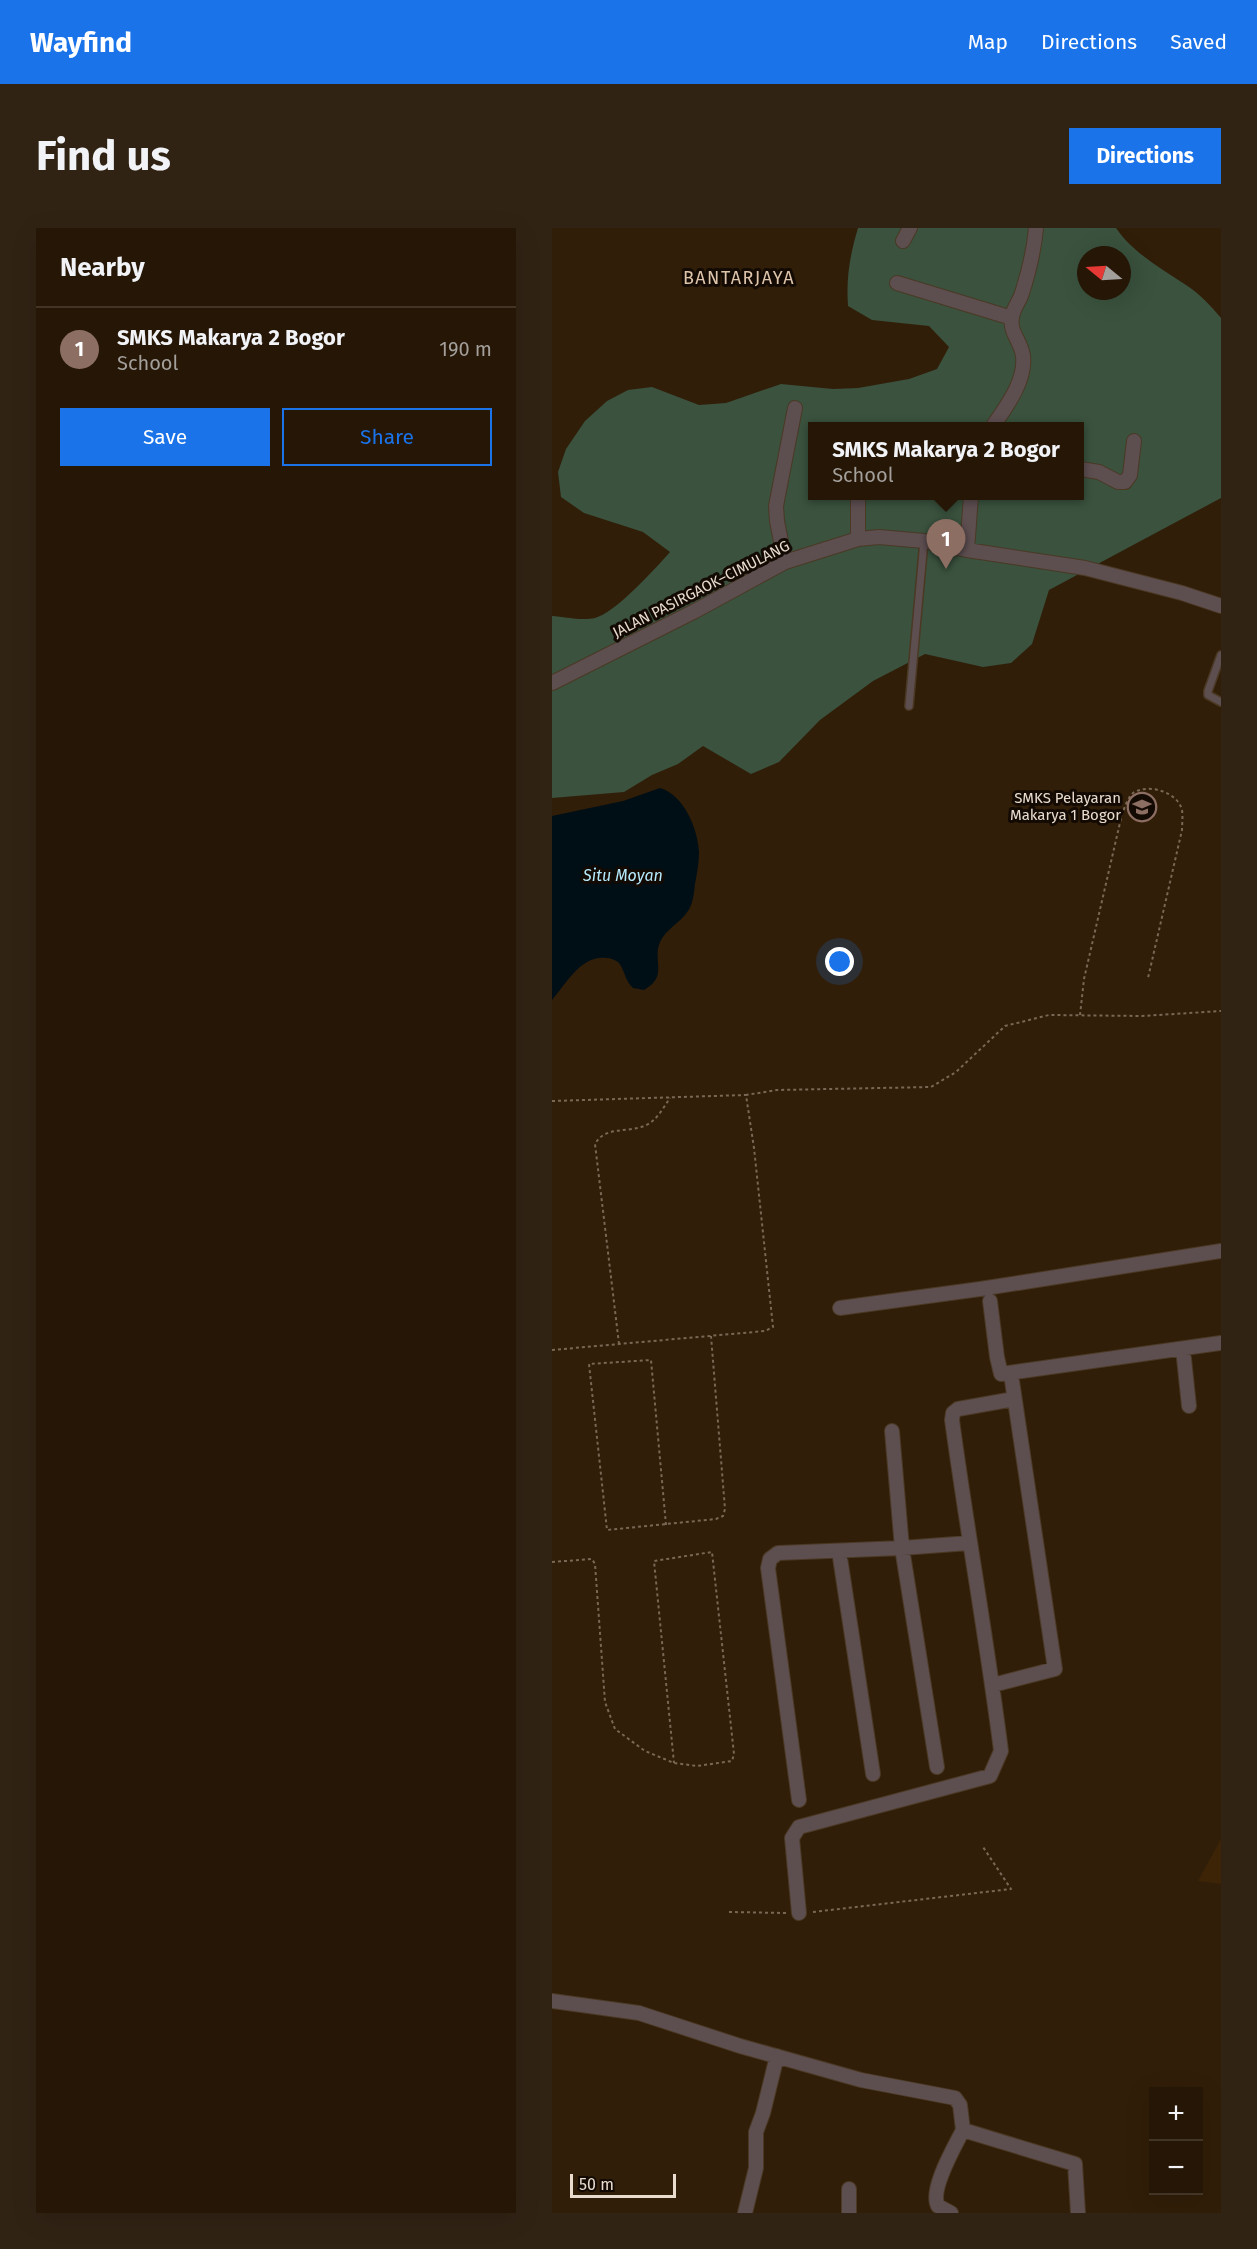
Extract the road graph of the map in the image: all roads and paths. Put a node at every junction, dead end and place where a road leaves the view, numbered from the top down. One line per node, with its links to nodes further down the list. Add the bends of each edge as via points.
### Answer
1 (910, 228): 3 (street)
2 (1036, 228): 5 (street)
3 (903, 241)
4 (897, 283): 5 (street)
5 (1012, 318): 7 (street, via 1014,336 1023,355 1021,368 1009,404)
6 (795, 408): 15 (street, via 776,506)
7 (996, 422)
8 (1134, 441): 9 (street, via 1130,475 1125,482)
9 (1084, 470)
10 (858, 500): 12 (street)
11 (971, 500): 14 (street)
12 (858, 539): 13 (street, JALAN PASIRGAOK–CIMULANG); 15 (street, JALAN PASIRGAOK–CIMULANG)
13 (924, 541): 14 (street, JALAN PASIRGAOK–CIMULANG); 20 (lane)
14 (966, 550): 16 (street, JALAN PASIRGAOK–CIMULANG, via 1085,568)
15 (785, 562): 18 (street, JALAN PASIRGAOK–CIMULANG)
16 (1221, 606)
17 (1221, 655): 19 (lane, via 1208,695)
18 (552, 683)
19 (1221, 702)
20 (909, 706)
21 (1148, 978): 23 (path, via 1182,830 1182,808 1173,797 1157,789 1142,788 1131,795 1122,814 1084,979)
22 (1221, 1011): 23 (path)
23 (1080, 1015): 24 (path, via 1049,1015 1005,1026 956,1072 932,1087 777,1090)
24 (746, 1095): 25 (path); 30 (path, via 773,1327)
25 (670, 1098): 26 (path); 32 (path, via 645,1126 606,1133 595,1144)
26 (552, 1101)
27 (1221, 1251): 29 (street)
28 (990, 1301): 35 (street, via 999,1371)
29 (840, 1308)
30 (711, 1336): 32 (path); 39 (path, via 725,1509 723,1516 716,1519)
31 (1221, 1343): 33 (street)
32 (619, 1344): 34 (path)
33 (1183, 1349): 35 (street); 37 (street)
34 (552, 1350)
35 (1011, 1374): 36 (street)
36 (1014, 1399): 40 (street, via 953,1413); 44 (street, via 1055,1670)
37 (1190, 1406)
38 (892, 1431): 41 (street)
39 (666, 1525): 39 (path, via 607,1530 590,1365 651,1360)
40 (969, 1543): 41 (street); 44 (street)
41 (902, 1548): 42 (street); 46 (street)
42 (839, 1551): 47 (street); 48 (street, via 778,1552 770,1559 768,1568)
43 (552, 1562): 45 (path, via 592,1558 605,1702 615,1730 645,1751)
44 (993, 1685): 51 (street, via 1001,1750 990,1776 799,1827 792,1838)
45 (674, 1763): 45 (path, via 716,1765 732,1761 734,1754 712,1552 654,1561)
46 (937, 1767)
47 (873, 1774)
48 (799, 1800)
49 (983, 1847): 51 (path, via 1011,1889)
50 (729, 1912): 51 (path)
51 (799, 1913)
52 (552, 2001): 53 (street, via 639,2013)
53 (777, 2056): 54 (street, via 861,2080 954,2098 960,2105); 56 (street, via 756,2132 756,2168)
54 (963, 2130): 58 (street, via 935,2197 938,2206); 59 (street, via 1075,2164)
55 (849, 2189): 57 (street)
56 (746, 2213)
57 (849, 2213)
58 (951, 2213)
59 (1078, 2213)

